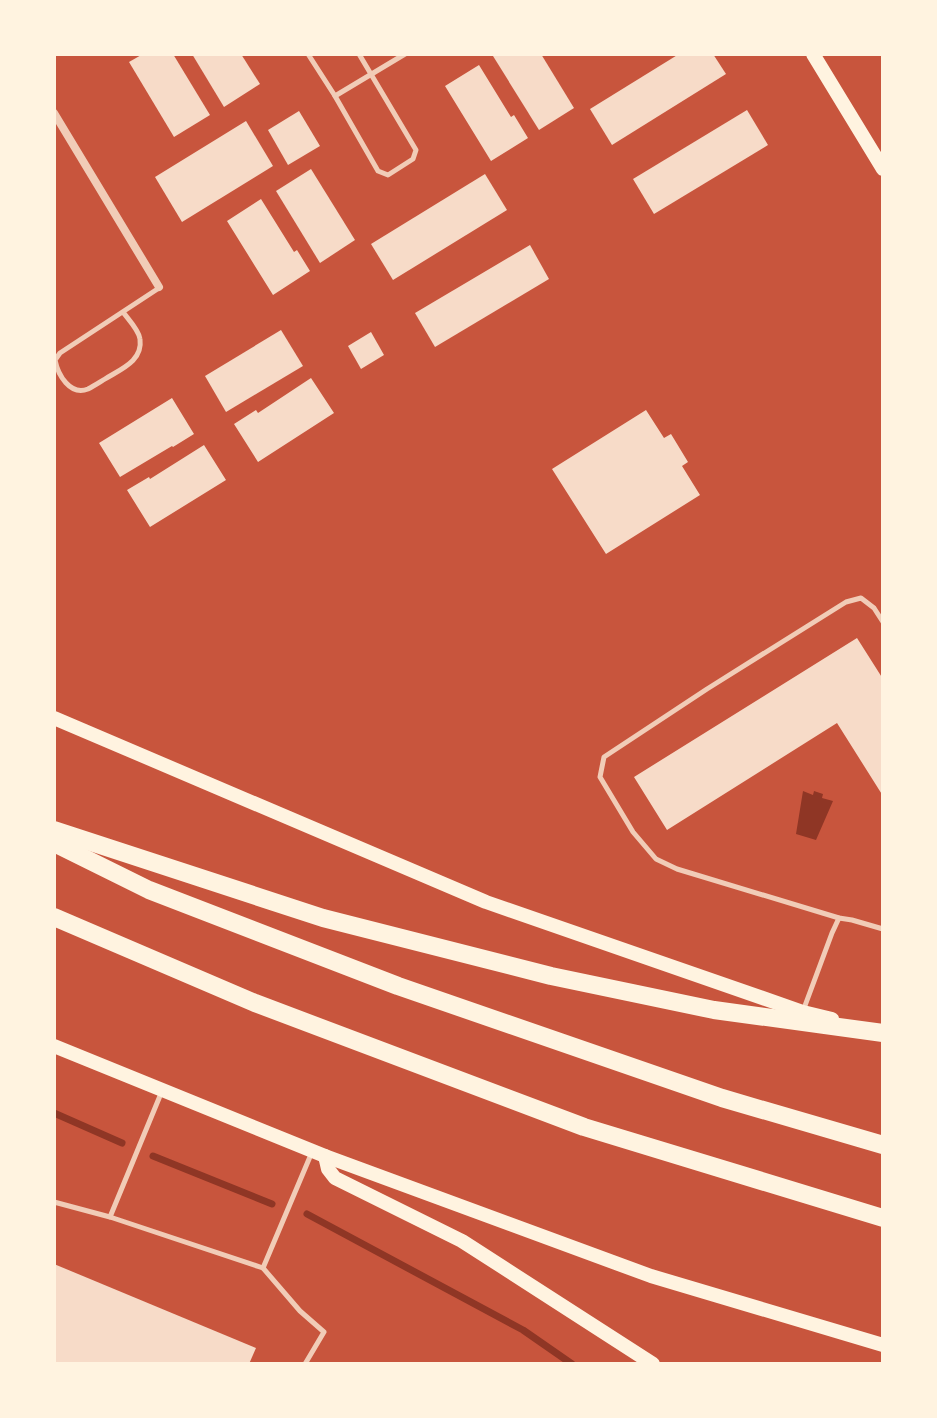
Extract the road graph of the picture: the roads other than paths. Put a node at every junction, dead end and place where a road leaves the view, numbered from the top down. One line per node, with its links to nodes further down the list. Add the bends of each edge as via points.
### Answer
1 (308, 54): 6 (lane)
2 (359, 54): 5 (lane)
3 (405, 54): 5 (lane)
4 (813, 54): 8 (main road)
5 (371, 74): 6 (lane); 6 (lane, via 416,150 413,159 388,175 378,171)
6 (335, 96)
7 (54, 113): 9 (street)
8 (883, 169)
9 (159, 287): 10 (lane)
10 (123, 312): 10 (lane, via 60,353 55,360 58,372 69,386 87,390 139,353 140,336)
11 (883, 622): 16 (lane, via 861,598 846,602 604,757 600,777 656,859)
12 (54, 718): 18 (main road, via 486,902)
13 (54, 830): 19 (highway, via 323,918 551,976 714,1010)
14 (54, 843): 22 (highway, via 149,890 398,986 722,1098)
15 (54, 917): 26 (highway, via 255,1003 584,1127)
16 (839, 918): 17 (lane); 18 (lane)
17 (883, 929)
18 (803, 1012): 19 (main road)
19 (883, 1032)
20 (54, 1046): 21 (main road)
21 (163, 1089): 23 (main road); 25 (lane)
22 (883, 1145)
23 (319, 1154): 27 (lane); 28 (main road, via 651,1276); 30 (main road, via 335,1178 462,1241)
24 (54, 1202): 25 (lane)
25 (110, 1217): 27 (lane)
26 (883, 1218)
27 (263, 1268): 29 (lane, via 324,1332)
28 (883, 1345)
29 (305, 1364)
30 (653, 1364)

